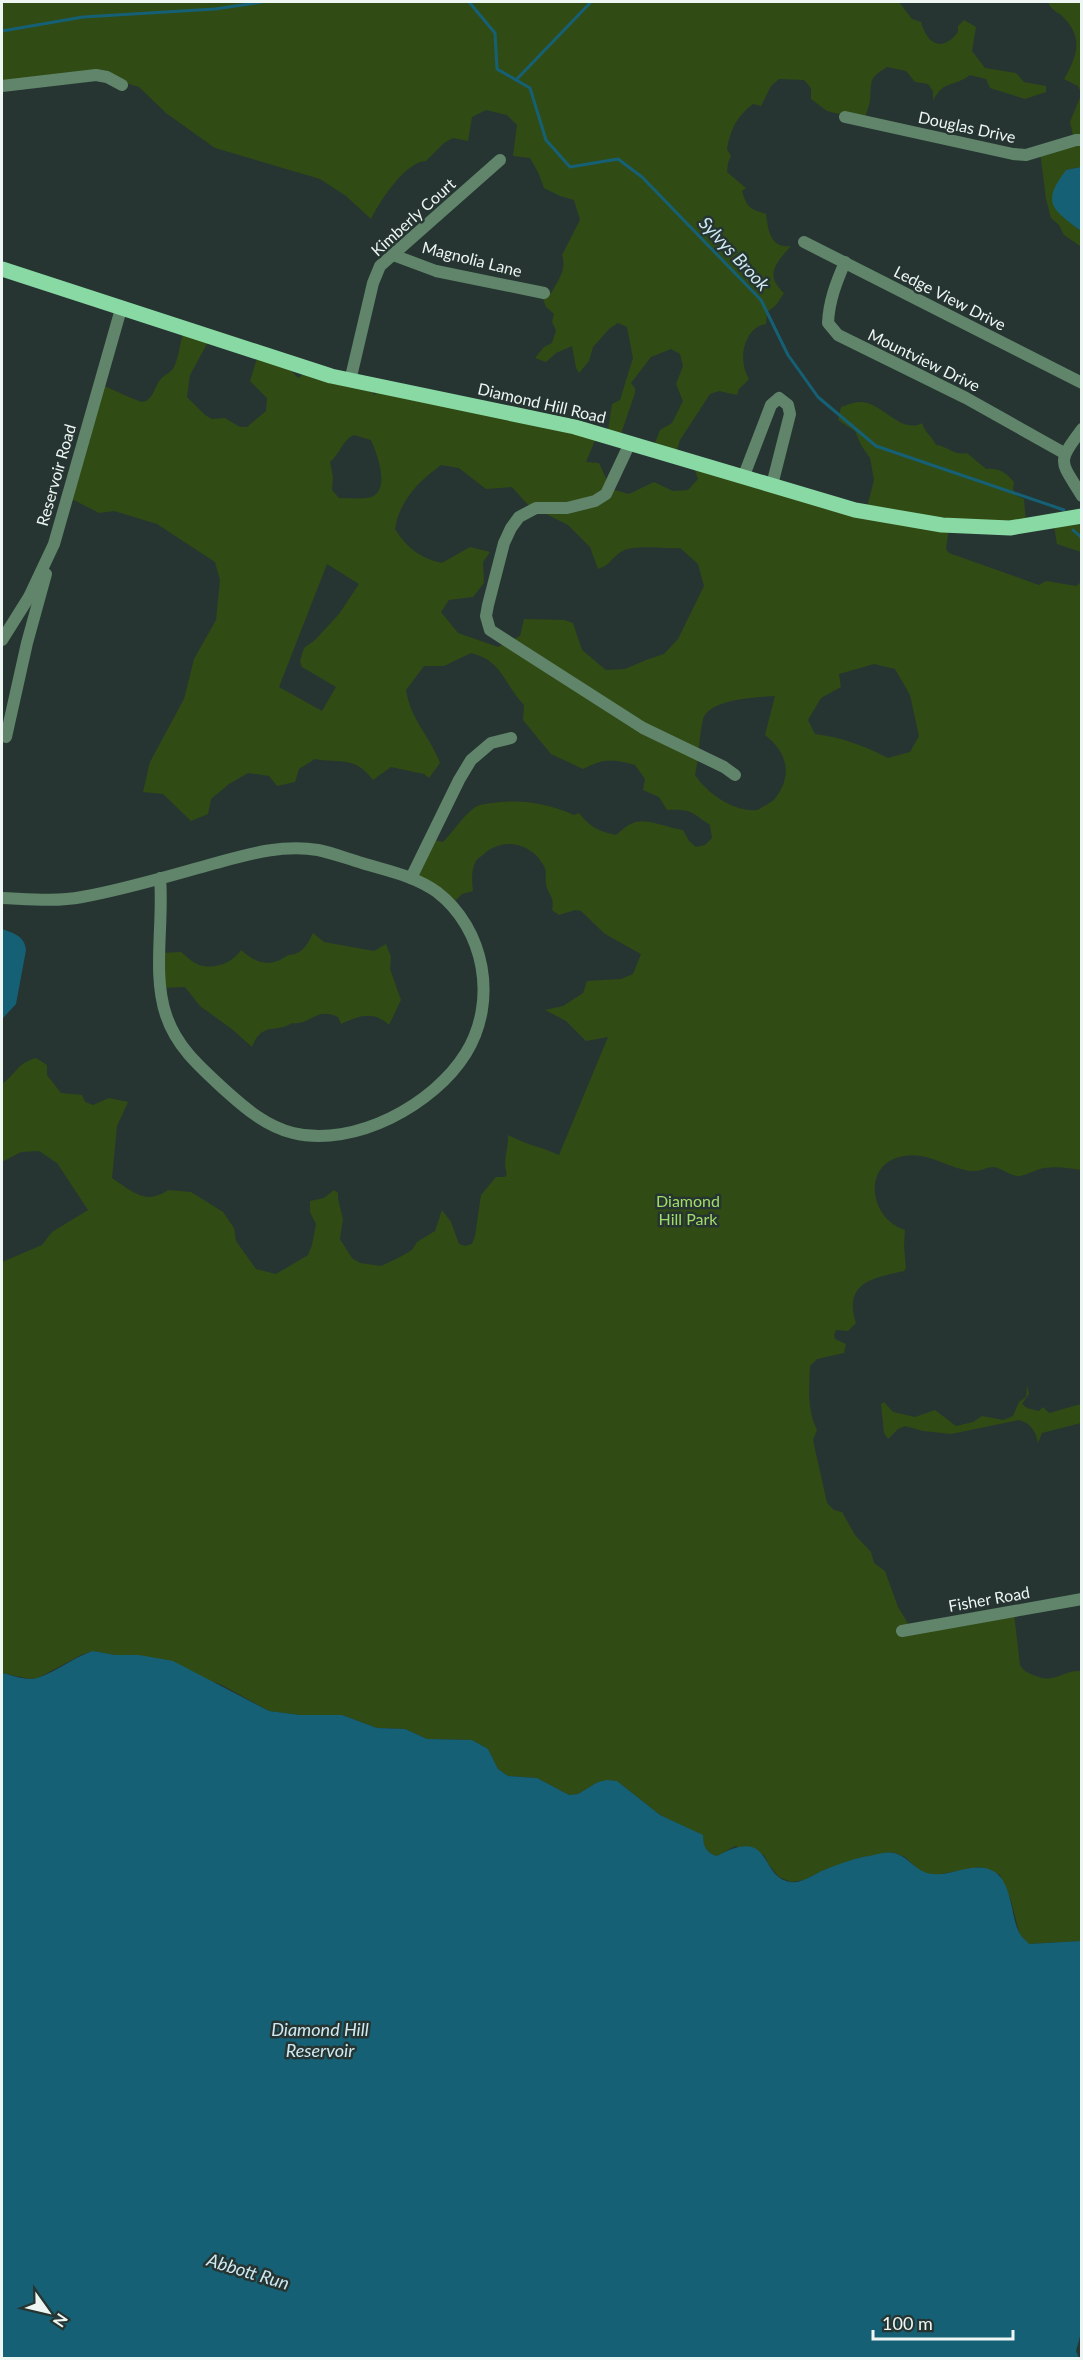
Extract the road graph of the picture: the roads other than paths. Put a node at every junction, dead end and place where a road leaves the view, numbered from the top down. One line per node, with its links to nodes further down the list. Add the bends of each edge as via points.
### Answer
1 (122, 85): 2 (street, via 96,75)
2 (2, 86)
3 (845, 117): 4 (street, Douglas Drive, via 1013,154 1026,155)
4 (1082, 140)
5 (500, 160): 7 (street, Kimberly Court)
6 (804, 242): 8 (street, Ledge View Drive)
7 (393, 255): 10 (street, Magnolia Lane, via 436,271); 12 (street, Kimberly Court, via 380,266 373,283)
8 (845, 262): 13 (street, Ledge View Drive); 16 (street, Mountview Drive, via 829,307 828,323 838,335 966,398)
9 (2, 269): 11 (main road, Diamond Hill Road)
10 (544, 293)
11 (121, 309): 12 (main road, Diamond Hill Road); 21 (street, Reservoir Road)
12 (350, 381): 15 (main road, Diamond Hill Road, via 575,427)
13 (1082, 383)
14 (1082, 429): 16 (street)
15 (630, 443): 17 (main road, Diamond Hill Road); 25 (street, via 606,494 567,508 536,508 519,517 504,543 488,605 490,630 643,728 724,766)
16 (1064, 453): 19 (street, via 1063,466)
17 (743, 478): 18 (main road, Diamond Hill Road); 18 (street, via 771,405 779,398 788,405 790,414)
18 (772, 485): 20 (main road, Diamond Hill Road, via 855,510 942,525 1010,528)
19 (1082, 496)
20 (1073, 518)
21 (54, 544): 22 (street, Reservoir Road, via 29,597); 23 (street)
22 (2, 640)
23 (6, 737)
24 (511, 738): 27 (street, via 491,743 471,760)
25 (735, 775)
26 (160, 878): 27 (street, via 248,854 291,848 325,852); 27 (street, via 159,982 163,1007 177,1041 191,1059 261,1120 293,1133 327,1137 376,1125 431,1091 457,1067 480,1020 482,968 471,934 445,900); 28 (street, via 69,899)
27 (411, 878)
28 (2, 898)
29 (1082, 1599): 30 (street, Fisher Road)
30 (902, 1631)

